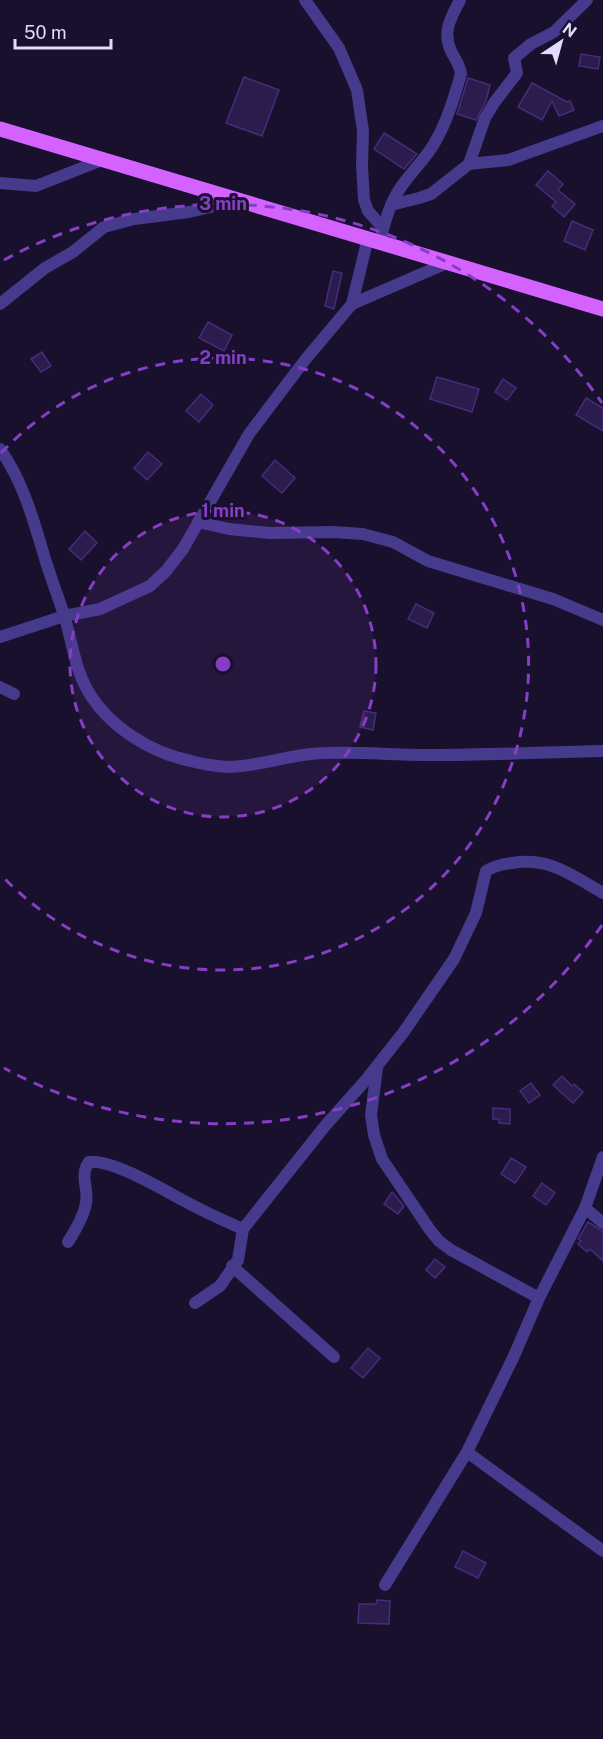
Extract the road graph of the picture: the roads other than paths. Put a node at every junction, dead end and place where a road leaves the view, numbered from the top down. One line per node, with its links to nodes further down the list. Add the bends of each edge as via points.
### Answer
1 (304, 0): 11 (street, via 339,48 357,90 363,131 364,200)
2 (460, 0): 10 (street, via 447,29 449,46 461,74 455,96 443,129)
3 (587, 0): 7 (street, via 555,32 514,58 517,73 485,118)
4 (603, 126): 7 (street, via 508,160)
5 (0, 129): 6 (main road)
6 (102, 160): 8 (street, via 36,186); 9 (main road)
7 (469, 164): 10 (street, via 430,194)
8 (0, 183)
9 (240, 200): 11 (main road); 13 (street, via 105,227)
10 (391, 205): 11 (street)
11 (377, 236): 12 (main road); 14 (street)
12 (447, 262): 14 (street); 15 (main road)
13 (0, 304)
14 (352, 304): 17 (street, via 249,434)
15 (603, 309)
16 (0, 449): 18 (street, via 29,506)
17 (198, 522): 18 (street, via 183,549 150,586 100,609); 19 (street, via 269,533 370,536 393,542 428,561 553,598)
18 (64, 616): 20 (street); 23 (street, via 80,673 99,707 117,725 150,746 188,761 226,767 299,754)
19 (603, 620)
20 (0, 637)
21 (0, 687): 22 (street)
22 (14, 694)
23 (603, 751)
24 (603, 893): 25 (street, via 537,861 495,866 486,871 476,913 454,959)
25 (378, 1065): 29 (street); 32 (street, via 371,1115 374,1134 382,1159 414,1208 451,1250)
26 (603, 1157): 27 (street)
27 (585, 1208): 28 (street); 32 (street)
28 (603, 1223)
29 (243, 1229): 30 (street, via 146,1180 93,1161 85,1170 86,1202); 31 (street, via 238,1260)
30 (68, 1242)
31 (232, 1266): 33 (street, via 220,1286); 34 (street)
32 (539, 1298): 35 (street)
33 (195, 1303)
34 (334, 1357)
35 (467, 1452): 36 (street); 37 (street)
36 (603, 1551)
37 (385, 1585)

